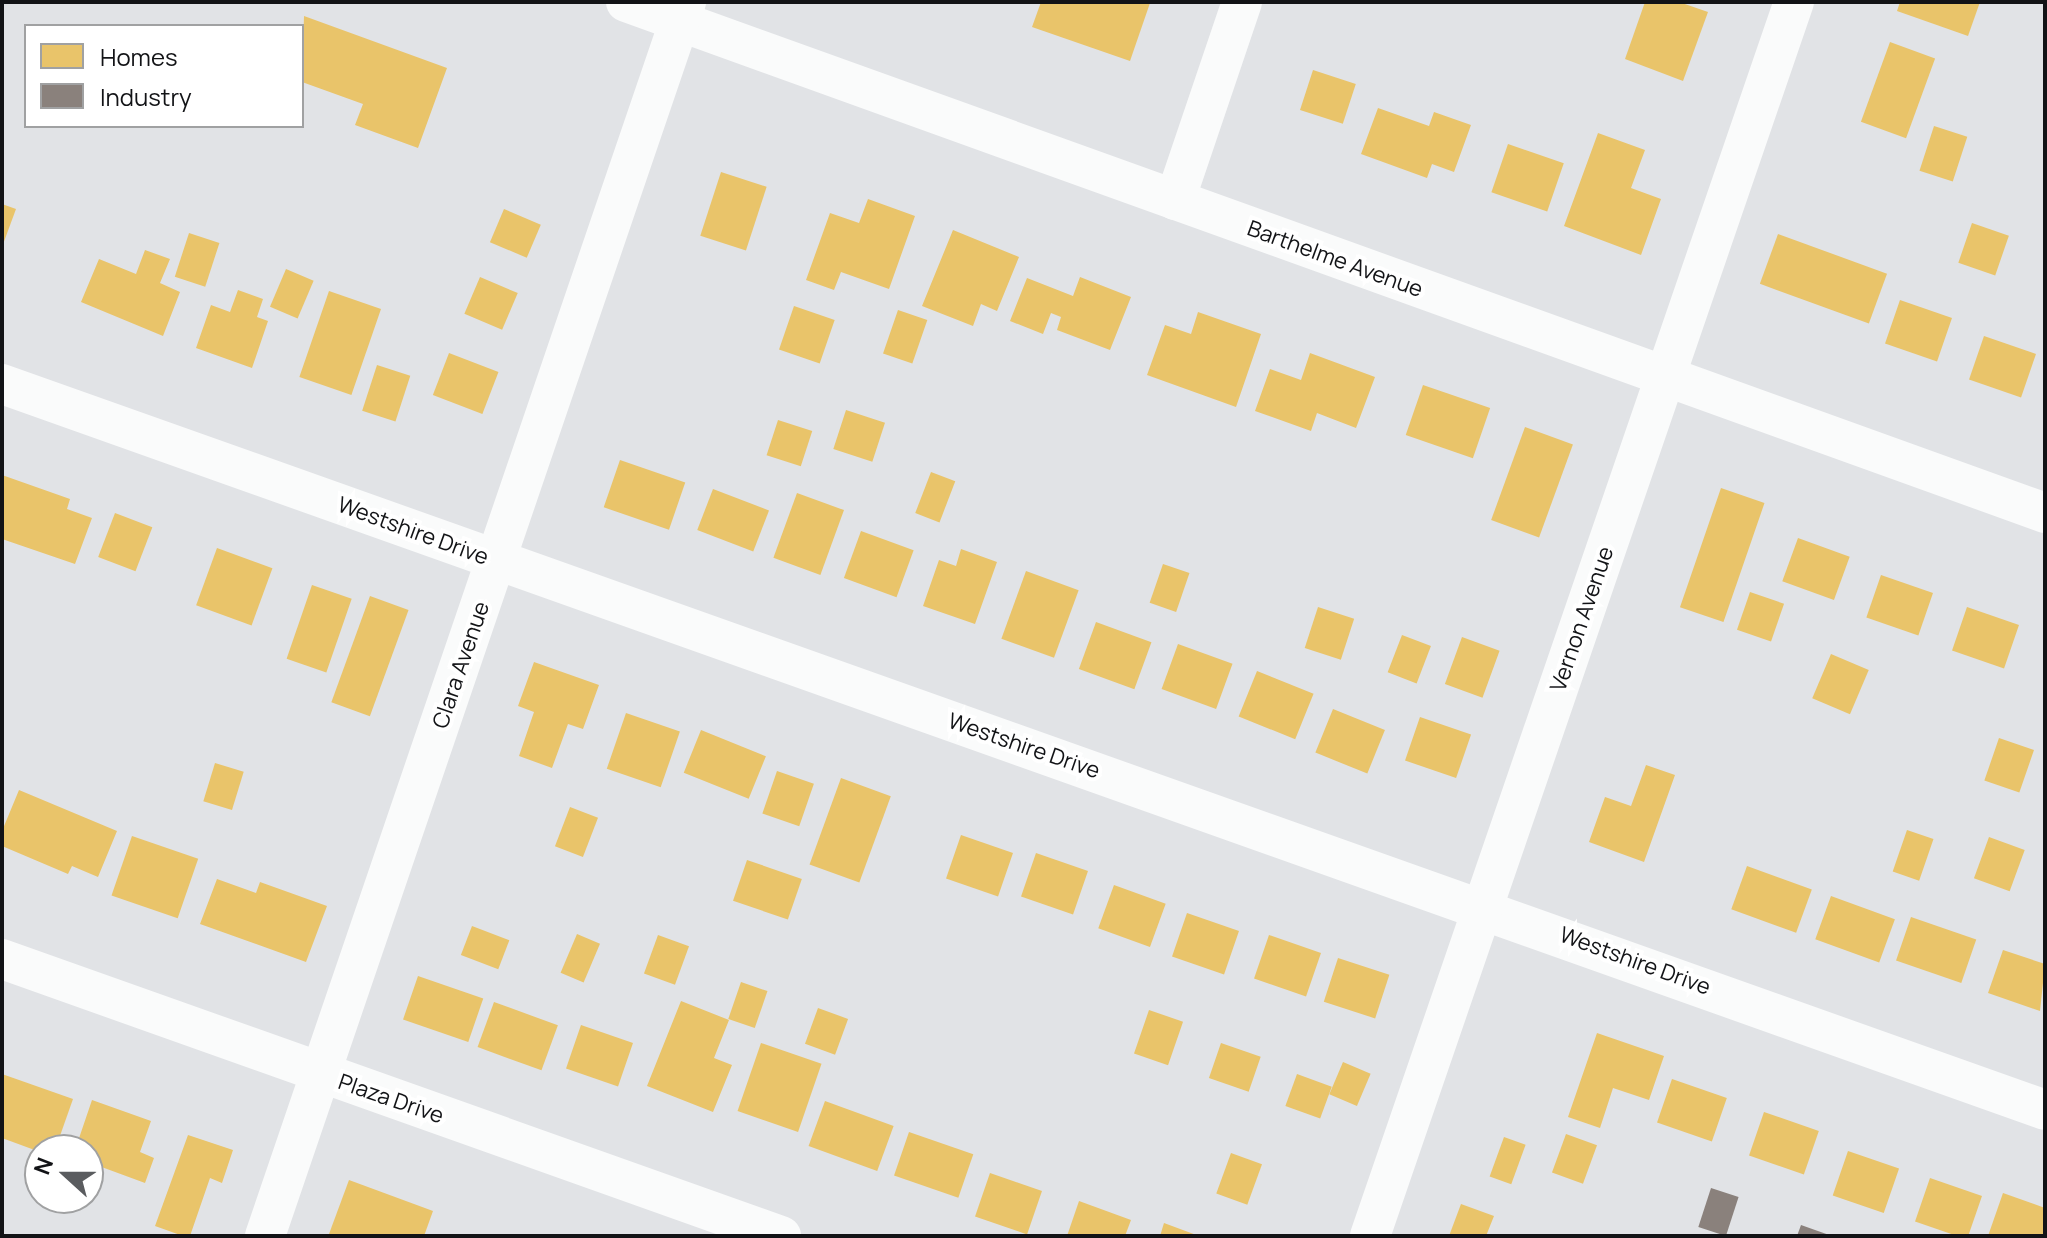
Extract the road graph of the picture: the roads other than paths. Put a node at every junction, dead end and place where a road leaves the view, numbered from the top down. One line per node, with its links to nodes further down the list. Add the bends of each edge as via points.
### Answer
1 (626, 2): 4 (street, Barthelme Avenue)
2 (1242, 2): 5 (street)
3 (1794, 2): 6 (street, Vernon Avenue)
4 (683, 11): 5 (street, Barthelme Avenue); 9 (street, Clara Avenue)
5 (1175, 200): 6 (street, Barthelme Avenue)
6 (1664, 380): 8 (street, Barthelme Avenue); 10 (street, Vernon Avenue)
7 (2, 384): 9 (street, Westshire Drive)
8 (2045, 513)
9 (497, 561): 10 (street, Westshire Drive); 12 (street, Clara Avenue)
10 (1483, 906): 13 (street, Westshire Drive); 16 (street, Vernon Avenue)
11 (2, 959): 12 (street, Plaza Drive)
12 (321, 1074): 14 (street, Clara Avenue); 15 (street, Plaza Drive)
13 (2045, 1110)
14 (265, 1236)
15 (781, 1236)
16 (1370, 1236)

